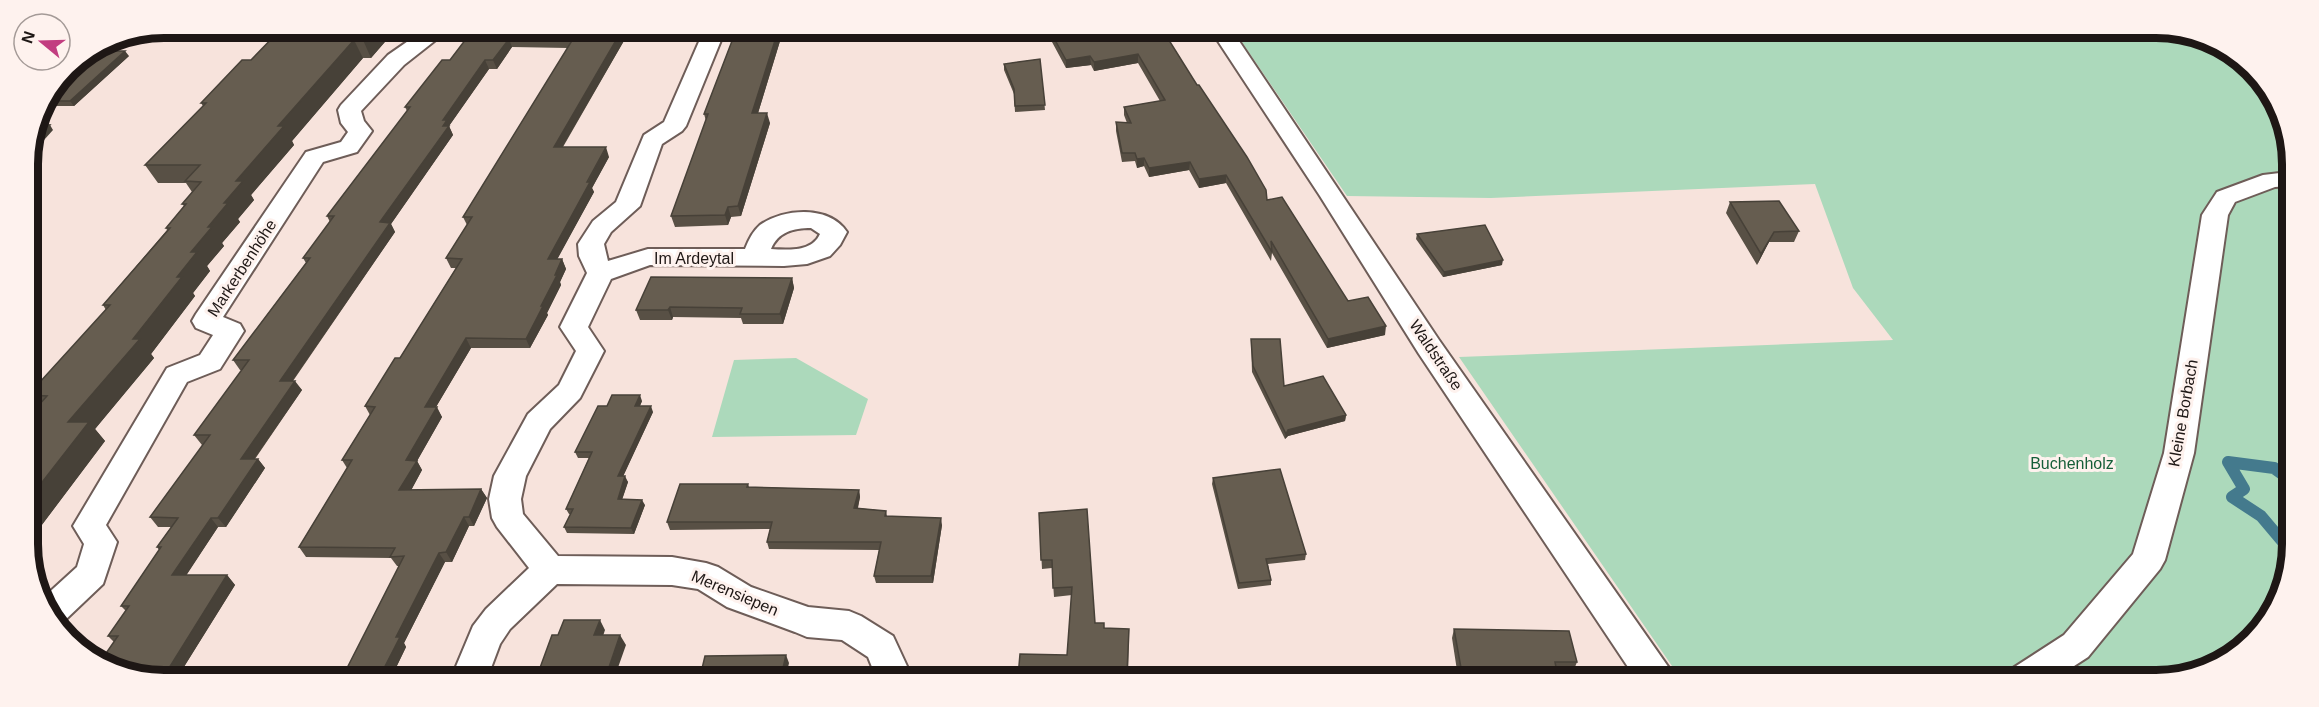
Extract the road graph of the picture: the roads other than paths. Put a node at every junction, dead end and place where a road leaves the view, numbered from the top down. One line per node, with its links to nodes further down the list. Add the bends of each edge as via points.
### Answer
1 (426, 38): 8 (street, Markerbenhöhe, via 396,60 349,110 352,123 360,131 349,147 314,157 206,321 230,331 210,362 177,375 89,526 101,542 91,574)
2 (712, 38): 6 (street, via 674,126 652,140 627,206 608,221 591,243)
3 (1226, 38): 9 (street, Waldstraße, via 1429,347)
4 (2282, 179): 10 (street, Kleine Borbach, via 2226,197 2215,215 2179,453 2148,560 2076,646)
5 (755, 257): 6 (street, Im Ardeytal, via 648,257)
6 (600, 273): 7 (street, via 574,327 590,351 570,391 539,422 510,476 505,499 508,518)
7 (549, 570): 11 (street, via 498,619 485,638); 12 (street, Merensiepen, via 672,571 706,578 740,597 807,622 849,626 881,647)
8 (56, 607)
9 (1649, 669)
10 (2042, 669)
11 (472, 670)
12 (891, 670)

